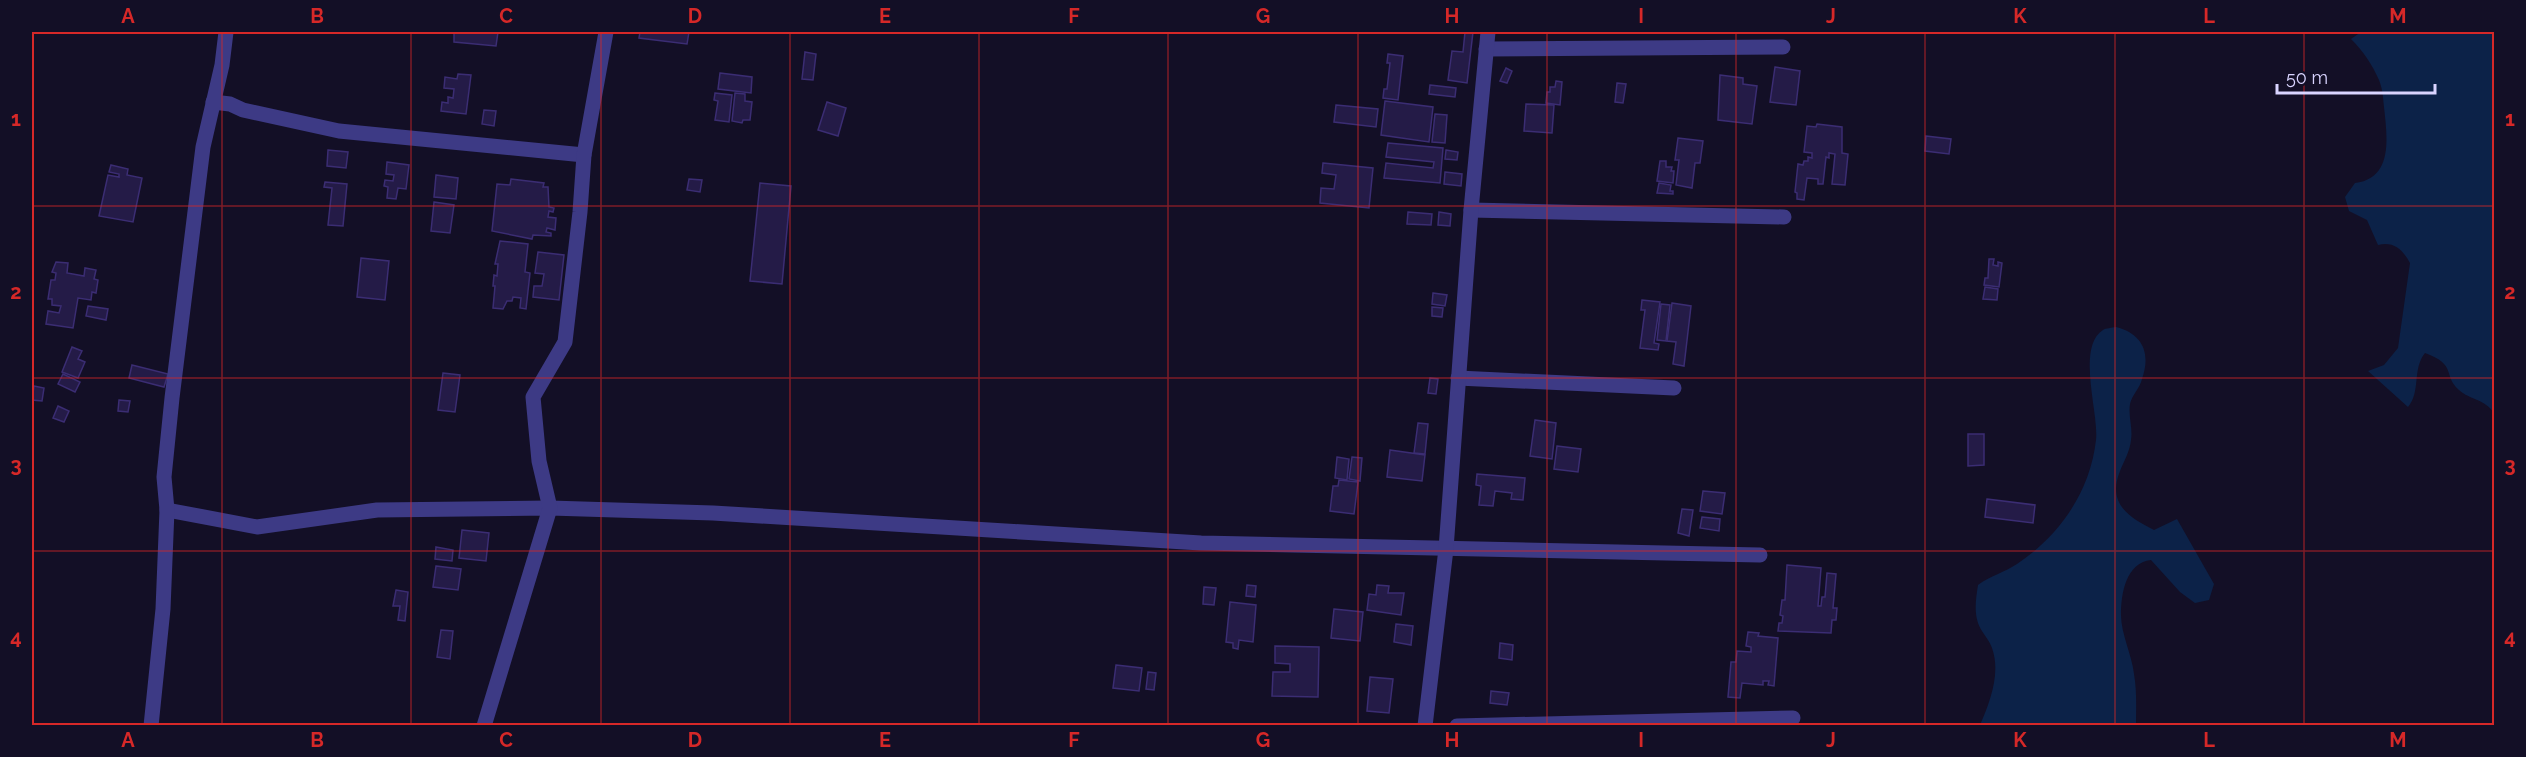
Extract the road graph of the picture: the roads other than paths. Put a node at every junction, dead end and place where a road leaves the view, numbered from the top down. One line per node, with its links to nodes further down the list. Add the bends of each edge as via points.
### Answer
1 (226, 32): 6 (street)
2 (606, 32): 7 (street)
3 (1488, 32): 5 (street)
4 (1783, 47): 5 (street)
5 (1486, 49): 8 (street)
6 (213, 102): 7 (street, via 339,131); 13 (street, via 203,147 172,398 164,477)
7 (584, 154): 12 (street, via 565,342 533,397 539,461)
8 (1471, 210): 9 (street); 10 (street)
9 (1784, 217)
10 (1458, 378): 11 (street); 14 (street)
11 (1674, 388)
12 (550, 508): 13 (street, via 377,510 257,526); 14 (street, via 713,513 1202,543); 18 (street)
13 (167, 510): 17 (street, via 163,609)
14 (1446, 549): 15 (street); 19 (street)
15 (1760, 555)
16 (1793, 718): 20 (street)
17 (151, 726)
18 (484, 726)
19 (1425, 726)
20 (1457, 726)

